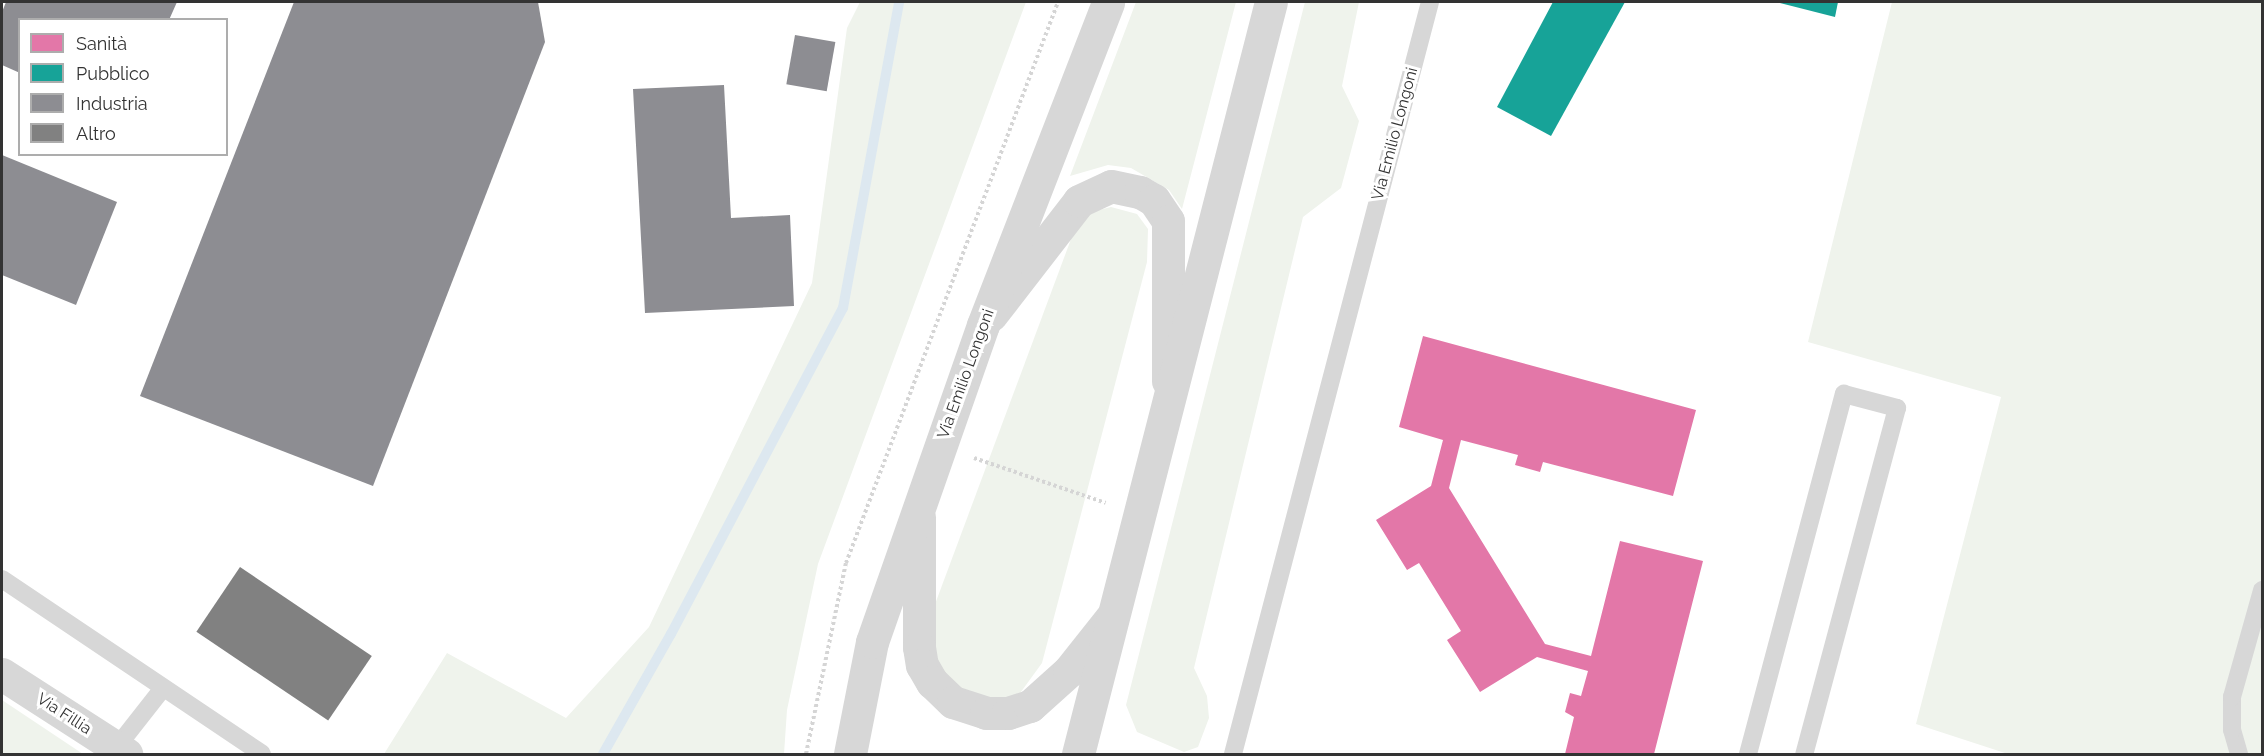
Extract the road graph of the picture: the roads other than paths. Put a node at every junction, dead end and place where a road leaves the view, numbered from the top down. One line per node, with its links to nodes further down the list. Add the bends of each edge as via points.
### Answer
1 (1108, 2): 4 (street, Via Emilio Longoni)
2 (1270, 2): 5 (street)
3 (1430, 2): 16 (lane, Via Emilio Longoni)
4 (983, 325): 5 (street, via 1079,201 1111,186 1140,192 1154,200 1168,221); 6 (street, Via Emilio Longoni)
5 (1167, 398): 9 (street)
6 (919, 506): 9 (street, via 922,665 932,682 953,702 986,713 1008,713 1030,706 1069,671); 14 (street, Via Emilio Longoni, via 872,642)
7 (2, 579): 11 (lane)
8 (2262, 590): 19 (lane, via 2232,698 2232,730)
9 (1111, 618): 15 (street)
10 (2, 675): 12 (street, Via Fillia)
11 (163, 688): 12 (lane); 13 (lane)
12 (121, 751)
13 (262, 754)
14 (850, 754)
15 (1078, 754)
16 (1233, 754)
17 (1748, 754): 18 (lane, via 1844,394 1898,408)
18 (1804, 754)
19 (2239, 754)

